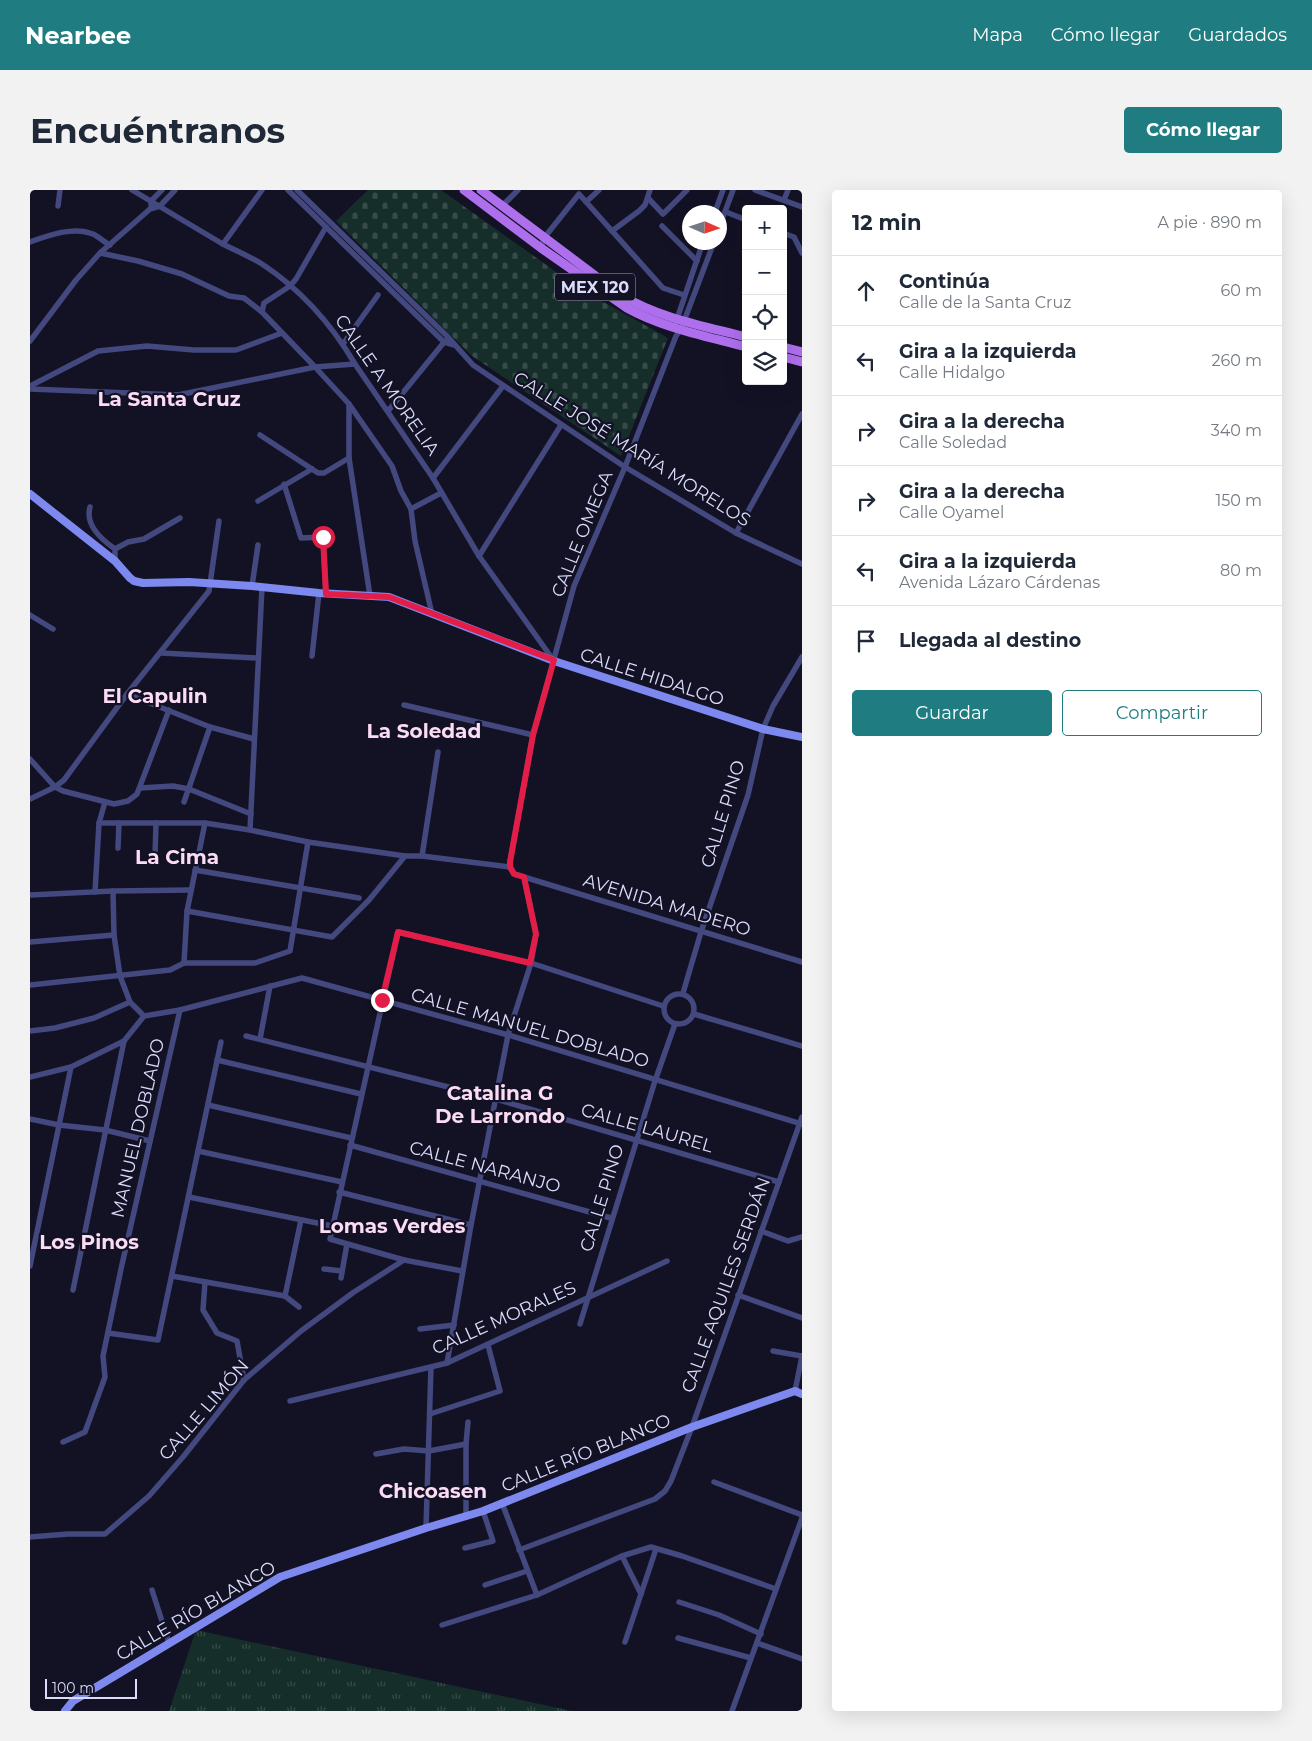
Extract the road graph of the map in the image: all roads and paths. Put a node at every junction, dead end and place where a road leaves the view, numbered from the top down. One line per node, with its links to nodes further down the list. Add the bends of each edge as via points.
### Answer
1 (60, 190): 23 (street)
2 (132, 190): 20 (street, CALLE A MORELIA)
3 (162, 190): 20 (street)
4 (175, 190): 24 (street)
5 (262, 190): 37 (street)
6 (288, 190): 32 (street, CALLE JOSÉ MARÍA MORELOS)
7 (297, 190): 52 (street, CALLE JOSÉ MARÍA MORELOS)
8 (464, 190): 39 (main road, MEX 120)
9 (480, 190): 25 (main road, MEX 120)
10 (518, 190): 25 (street)
11 (599, 190): 21 (street)
12 (650, 190): 18 (street)
13 (687, 190): 18 (street, via 663,214)
14 (723, 190): 22 (street)
15 (733, 190): 28 (street)
16 (755, 190): 19 (street)
17 (788, 190): 19 (street)
18 (648, 198): 33 (street, via 639,211)
19 (784, 200): 26 (street)
20 (151, 201): 24 (street, CALLE A MORELIA); 27 (street)
21 (586, 202): 33 (street); 35 (street, via 579,194)
22 (717, 205)
23 (58, 206)
24 (160, 206): 27 (street); 37 (street, CALLE A MORELIA)
25 (502, 206): 35 (main road, MEX 120)
26 (802, 207)
27 (150, 209): 38 (street)
28 (727, 209)
29 (727, 212): 30 (street)
30 (742, 218)
31 (662, 226): 44 (street)
32 (326, 227): 45 (street); 52 (street, CALLE JOSÉ MARÍA MORELOS)
33 (612, 231): 47 (street, via 663,288)
34 (787, 234): 43 (street, via 794,237)
35 (544, 238): 39 (street); 49 (main road, MEX 120, via 621,295)
36 (30, 242): 38 (street, via 72,231 94,235)
37 (223, 244): 45 (street, CALLE A MORELIA, via 261,264)
38 (110, 245): 42 (street)
39 (541, 248): 49 (main road, MEX 120, via 639,315)
40 (701, 250): 44 (street, CALLE OMEGA)
41 (711, 250): 49 (street, CALLE OMEGA)
42 (100, 253): 48 (street, via 182,274 229,296 244,298); 53 (street)
43 (802, 253)
44 (697, 261): 47 (street, CALLE OMEGA)
45 (290, 286): 48 (street, via 264,303); 54 (street, CALLE A MORELIA)
46 (378, 295): 54 (street)
47 (684, 295): 49 (street, CALLE OMEGA)
48 (262, 312): 50 (street)
49 (679, 326): 51 (main road, MEX 120); 55 (main road, MEX 120); 70 (street, CALLE OMEGA)
50 (282, 333): 61 (street); 63 (street, via 236,350 147,346 98,351)
51 (742, 336)
52 (446, 340): 62 (street, CALLE JOSÉ MARÍA MORELOS); 65 (street)
53 (30, 341)
54 (343, 344): 60 (street, CALLE A MORELIA)
55 (742, 346)
56 (787, 348): 57 (main road)
57 (802, 352)
58 (787, 358): 59 (main road)
59 (802, 362)
60 (355, 364): 61 (street); 65 (street, CALLE A MORELIA)
61 (315, 367): 63 (street, via 178,395); 64 (street)
62 (503, 386): 67 (street, CALLE JOSÉ MARÍA MORELOS); 72 (street)
63 (30, 388)
64 (349, 404): 69 (street); 78 (street, via 392,466)
65 (388, 412): 72 (street, CALLE A MORELIA)
66 (802, 414): 81 (street)
67 (561, 425): 70 (street, CALLE JOSÉ MARÍA MORELOS); 84 (street)
68 (260, 435): 71 (street)
69 (349, 458): 71 (street, via 324,473); 91 (street)
70 (625, 467): 81 (street, CALLE JOSÉ MARÍA MORELOS); 99 (street, CALLE OMEGA, via 574,586)
71 (312, 469): 73 (street)
72 (432, 478): 74 (street, CALLE A MORELIA)
73 (284, 484): 76 (street); 90 (street, via 301,538 323,537)
74 (441, 493): 78 (street); 84 (street, CALLE A MORELIA)
75 (30, 494): 85 (street, CALLE HIDALGO)
76 (258, 501)
77 (90, 507): 83 (street, via 88,514 93,528)
78 (410, 509): 92 (street)
79 (180, 518): 83 (street, via 144,539 128,542)
80 (219, 521): 87 (street)
81 (736, 533): 86 (street, CALLE JOSÉ MARÍA MORELOS)
82 (258, 545): 88 (street)
83 (114, 550): 85 (street)
84 (479, 556): 99 (street, CALLE A MORELIA)
85 (115, 562): 87 (street, CALLE HIDALGO, via 134,581)
86 (802, 564)
87 (210, 584): 88 (street, CALLE HIDALGO); 95 (street, via 209,591)
88 (252, 586): 89 (street, CALLE HIDALGO)
89 (262, 587): 90 (street, CALLE HIDALGO); 98 (street)
90 (322, 593): 91 (street, CALLE HIDALGO); 96 (street)
91 (370, 596): 92 (street, CALLE HIDALGO, via 389,597)
92 (432, 614): 99 (street, CALLE HIDALGO)
93 (31, 616): 94 (street)
94 (53, 629)
95 (161, 653): 98 (street); 100 (street)
96 (312, 656)
97 (802, 657): 104 (street, CALLE PINO)
98 (258, 658): 107 (street)
99 (554, 660): 104 (street, CALLE HIDALGO); 105 (street, CALLE OMEGA)
100 (127, 694): 102 (street); 110 (street)
101 (404, 705): 105 (street)
102 (169, 710): 103 (street); 111 (street)
103 (210, 727): 107 (street); 112 (street)
104 (763, 730): 106 (street, CALLE HIDALGO); 138 (street, CALLE PINO, via 748,795)
105 (533, 735): 127 (street, CALLE OMEGA)
106 (802, 737)
107 (254, 740): 116 (street)
108 (438, 752): 126 (street)
109 (30, 759): 110 (street)
110 (55, 788): 113 (street); 114 (street)
111 (140, 788): 112 (street, via 173,786); 114 (street, via 128,801)
112 (189, 789): 115 (street); 116 (street)
113 (30, 799)
114 (105, 802): 117 (street)
115 (184, 802)
116 (251, 814): 121 (street)
117 (100, 823): 118 (street); 133 (street)
118 (119, 823): 119 (street); 123 (street)
119 (156, 823): 120 (street); 124 (street)
120 (205, 823): 121 (street); 128 (street)
121 (250, 830): 122 (street)
122 (308, 842): 125 (street); 130 (street)
123 (118, 848)
124 (154, 855)
125 (405, 856): 126 (street); 137 (street, via 370,900 332,937)
126 (422, 856): 127 (street)
127 (510, 867): 129 (street, AVENIDA MADERO, via 514,874)
128 (195, 870): 130 (street); 131 (street)
129 (524, 877): 138 (street, AVENIDA MADERO); 143 (street, via 536,934)
130 (300, 887): 135 (street); 137 (street)
131 (191, 890): 132 (street); 136 (street)
132 (113, 891): 133 (street); 139 (street)
133 (95, 892): 134 (street)
134 (30, 895)
135 (359, 898)
136 (187, 911): 137 (street); 142 (street)
137 (293, 930): 142 (street, via 290,951 255,963)
138 (701, 932): 141 (street, AVENIDA MADERO); 147 (street, CALLE PINO)
139 (114, 935): 140 (street); 144 (street)
140 (30, 942)
141 (802, 962)
142 (184, 963): 144 (street, via 170,970)
143 (530, 963): 148 (street, via 398,932); 150 (street); 157 (street)
144 (120, 976): 145 (street); 149 (street)
145 (30, 985)
146 (270, 986): 148 (street, CALLE MANUEL DOBLADO, via 302,978); 151 (street, CALLE MANUEL DOBLADO); 158 (street)
147 (683, 993): 150 (street, via 670,995); 153 (street, via 693,1001)
148 (382, 1000): 157 (street, CALLE MANUEL DOBLADO); 163 (street)
149 (132, 1003): 152 (street); 155 (street, via 94,1018)
150 (663, 1006): 154 (street, via 666,1018)
151 (180, 1010): 152 (street, CALLE MANUEL DOBLADO); 174 (street, MANUEL DOBLADO)
152 (142, 1014): 159 (street)
153 (694, 1014): 154 (street, via 686,1023); 161 (street)
154 (675, 1024): 166 (street, CALLE PINO)
155 (30, 1031)
156 (246, 1036): 158 (street, CALLE LAUREL)
157 (508, 1036): 166 (street, CALLE MANUEL DOBLADO); 168 (street)
158 (260, 1039): 163 (street, CALLE LAUREL)
159 (124, 1041): 164 (street); 173 (street)
160 (221, 1042): 162 (street)
161 (802, 1046)
162 (218, 1060): 167 (street); 169 (street)
163 (367, 1066): 167 (street); 168 (street, CALLE LAUREL)
164 (71, 1067): 165 (street); 172 (street)
165 (30, 1077)
166 (655, 1081): 171 (street, CALLE MANUEL DOBLADO); 175 (street, CALLE PINO)
167 (361, 1094): 176 (street)
168 (496, 1099): 175 (street, CALLE LAUREL); 179 (street)
169 (208, 1104): 176 (street, CALLE NARANJO); 177 (street)
170 (30, 1119): 172 (street)
171 (801, 1121): 180 (street, CALLE AQUILES SERDÁN)
172 (59, 1125): 173 (street); 192 (street)
173 (105, 1130): 174 (street); 199 (street)
174 (150, 1140): 208 (street, MANUEL DOBLADO)
175 (636, 1141): 180 (street, CALLE LAUREL); 183 (street, CALLE PINO)
176 (351, 1142): 178 (street); 179 (street, CALLE NARANJO)
177 (198, 1150): 178 (street); 182 (street)
178 (342, 1182): 181 (street)
179 (481, 1182): 183 (street, CALLE NARANJO); 185 (street)
180 (779, 1182): 187 (street, CALLE AQUILES SERDÁN)
181 (340, 1192): 185 (street); 186 (street)
182 (188, 1196): 184 (street); 196 (street)
183 (611, 1218): 202 (street, CALLE PINO)
184 (301, 1220): 186 (street); 201 (street)
185 (471, 1225): 195 (street)
186 (332, 1226): 189 (street, via 330,1239)
187 (761, 1231): 188 (street, via 788,1240); 200 (street, CALLE AQUILES SERDÁN)
188 (802, 1237)
189 (347, 1244): 190 (street); 194 (street)
190 (404, 1260): 195 (street); 214 (street, CALLE LIMÓN, via 301,1331)
191 (666, 1261): 202 (street, CALLE MORALES)
192 (30, 1266)
193 (324, 1269): 194 (street)
194 (342, 1271): 197 (street)
195 (462, 1271): 206 (street)
196 (172, 1276): 198 (street); 208 (street, via 158,1340)
197 (341, 1278)
198 (205, 1282): 201 (street); 214 (street, via 203,1310 217,1333 236,1341)
199 (73, 1290)
200 (738, 1294): 204 (street); 219 (street, CALLE AQUILES SERDÁN)
201 (285, 1296): 203 (street)
202 (587, 1298): 205 (street, CALLE PINO); 209 (street, CALLE MORALES)
203 (299, 1307)
204 (802, 1318)
205 (580, 1324)
206 (454, 1325): 207 (street); 212 (street)
207 (420, 1329)
208 (108, 1333): 220 (street, MANUEL DOBLADO, via 103,1356 105,1378 85,1432)
209 (488, 1345): 212 (street, CALLE MORALES); 217 (street, via 500,1391)
210 (773, 1351): 211 (street)
211 (802, 1356): 215 (street)
212 (447, 1363): 213 (street, CALLE MORALES)
213 (431, 1367): 216 (street, CALLE MORALES); 217 (street)
214 (244, 1380): 230 (street, CALLE LIMÓN, via 149,1496 105,1534)
215 (799, 1392): 219 (street, CALLE RÍO BLANCO)
216 (290, 1401)
217 (430, 1414): 222 (street)
218 (468, 1422): 221 (street)
219 (692, 1427): 225 (street, CALLE RÍO BLANCO); 233 (street, CALLE AQUILES SERDÁN, via 665,1491 655,1499)
220 (63, 1442)
221 (466, 1444): 222 (street); 228 (street)
222 (429, 1451): 223 (street, via 404,1449); 229 (street)
223 (376, 1454)
224 (714, 1482): 227 (street)
225 (502, 1503): 226 (street, CALLE RÍO BLANCO); 233 (street)
226 (483, 1511): 228 (street, CALLE RÍO BLANCO); 231 (street, via 493,1541)
227 (802, 1516): 237 (street)
228 (466, 1517): 229 (street, CALLE RÍO BLANCO)
229 (426, 1528): 246 (street, CALLE RÍO BLANCO, via 280,1577)
230 (30, 1537)
231 (465, 1548)
232 (656, 1548): 234 (street); 237 (street); 239 (street)
233 (519, 1550): 235 (street)
234 (622, 1556): 239 (street); 240 (street)
235 (527, 1571): 236 (street); 240 (street)
236 (485, 1585)
237 (776, 1589): 243 (street)
238 (152, 1590): 246 (street)
239 (641, 1594): 245 (street)
240 (537, 1595): 242 (street)
241 (679, 1602): 243 (street)
242 (442, 1625)
243 (761, 1634): 247 (street)
244 (678, 1638): 248 (street)
245 (625, 1642)
246 (169, 1643): 250 (street, CALLE RÍO BLANCO, via 73,1701)
247 (757, 1643): 248 (street); 249 (street)
248 (752, 1658): 251 (street)
249 (802, 1659)
250 (65, 1711)
251 (732, 1711)

